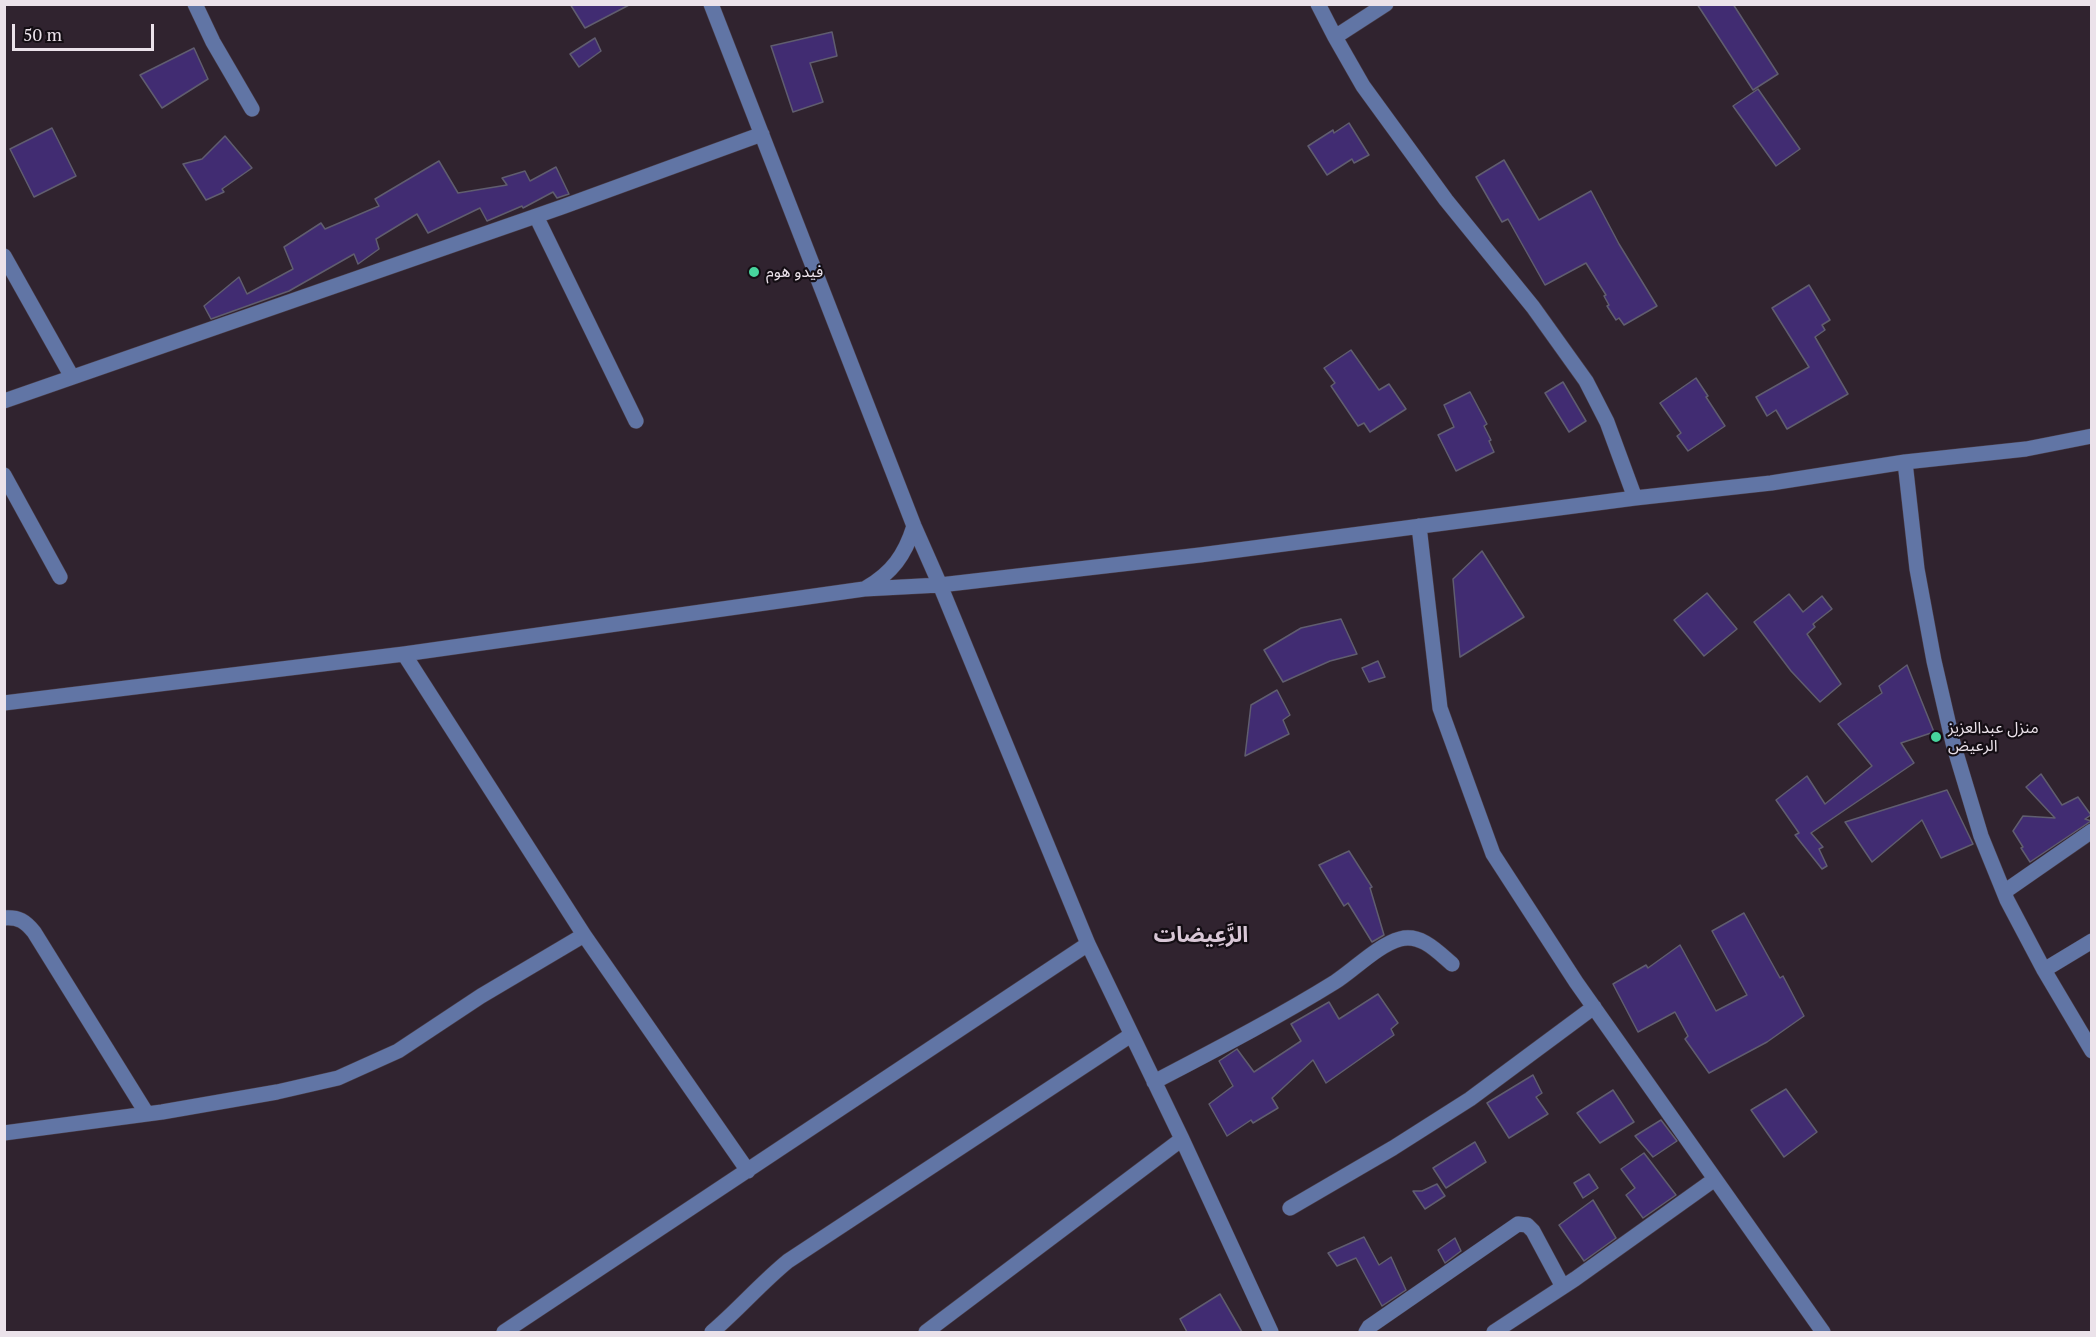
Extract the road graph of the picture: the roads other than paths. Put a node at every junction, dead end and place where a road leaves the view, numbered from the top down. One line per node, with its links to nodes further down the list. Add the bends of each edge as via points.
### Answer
1 (195, 4): 6 (street)
2 (711, 4): 7 (street)
3 (1318, 4): 5 (street)
4 (1386, 4): 5 (street)
5 (1335, 38): 16 (street, via 1363,86 1446,200 1533,307 1586,381 1610,430)
6 (252, 109)
7 (762, 134): 8 (street); 17 (street)
8 (536, 216): 10 (street); 12 (street)
9 (4, 256): 10 (street)
10 (72, 377): 11 (street)
11 (4, 402)
12 (636, 421)
13 (2091, 436): 14 (street, via 2026,449)
14 (1905, 462): 16 (street, via 1771,483); 25 (street, via 1917,569 1953,743 1981,836)
15 (4, 475): 19 (street)
16 (1635, 498): 18 (street)
17 (914, 526): 20 (street); 21 (street, via 896,563)
18 (1419, 526): 20 (street); 32 (street, via 1440,708 1493,854)
19 (60, 577)
20 (940, 585): 21 (street); 29 (street)
21 (864, 589): 22 (street)
22 (404, 654): 23 (street); 27 (street)
23 (4, 703)
24 (2091, 831): 25 (street)
25 (2004, 892): 31 (street)
26 (4, 918): 36 (street, via 25,921 34,932)
27 (584, 935): 36 (street, via 398,1051 338,1078); 39 (street)
28 (2091, 941): 31 (street)
29 (1088, 944): 33 (street); 39 (street)
30 (1452, 964): 35 (street, via 1429,944 1402,938 1252,1030)
31 (2044, 970): 34 (street)
32 (1594, 1007): 40 (street); 41 (street, via 1470,1098)
33 (1131, 1035): 35 (street); 45 (street, via 788,1261)
34 (2091, 1051)
35 (1154, 1082): 38 (street)
36 (147, 1114): 37 (street)
37 (4, 1134)
38 (1182, 1139): 46 (street); 47 (street)
39 (747, 1171): 44 (street)
40 (1715, 1179): 42 (street); 43 (street)
41 (1290, 1208)
42 (1563, 1287): 48 (street, via 1533,1231 1518,1224); 49 (street)
43 (1818, 1331)
44 (504, 1332)
45 (712, 1332)
46 (926, 1332)
47 (1271, 1332)
48 (1366, 1332)
49 (1494, 1332)

